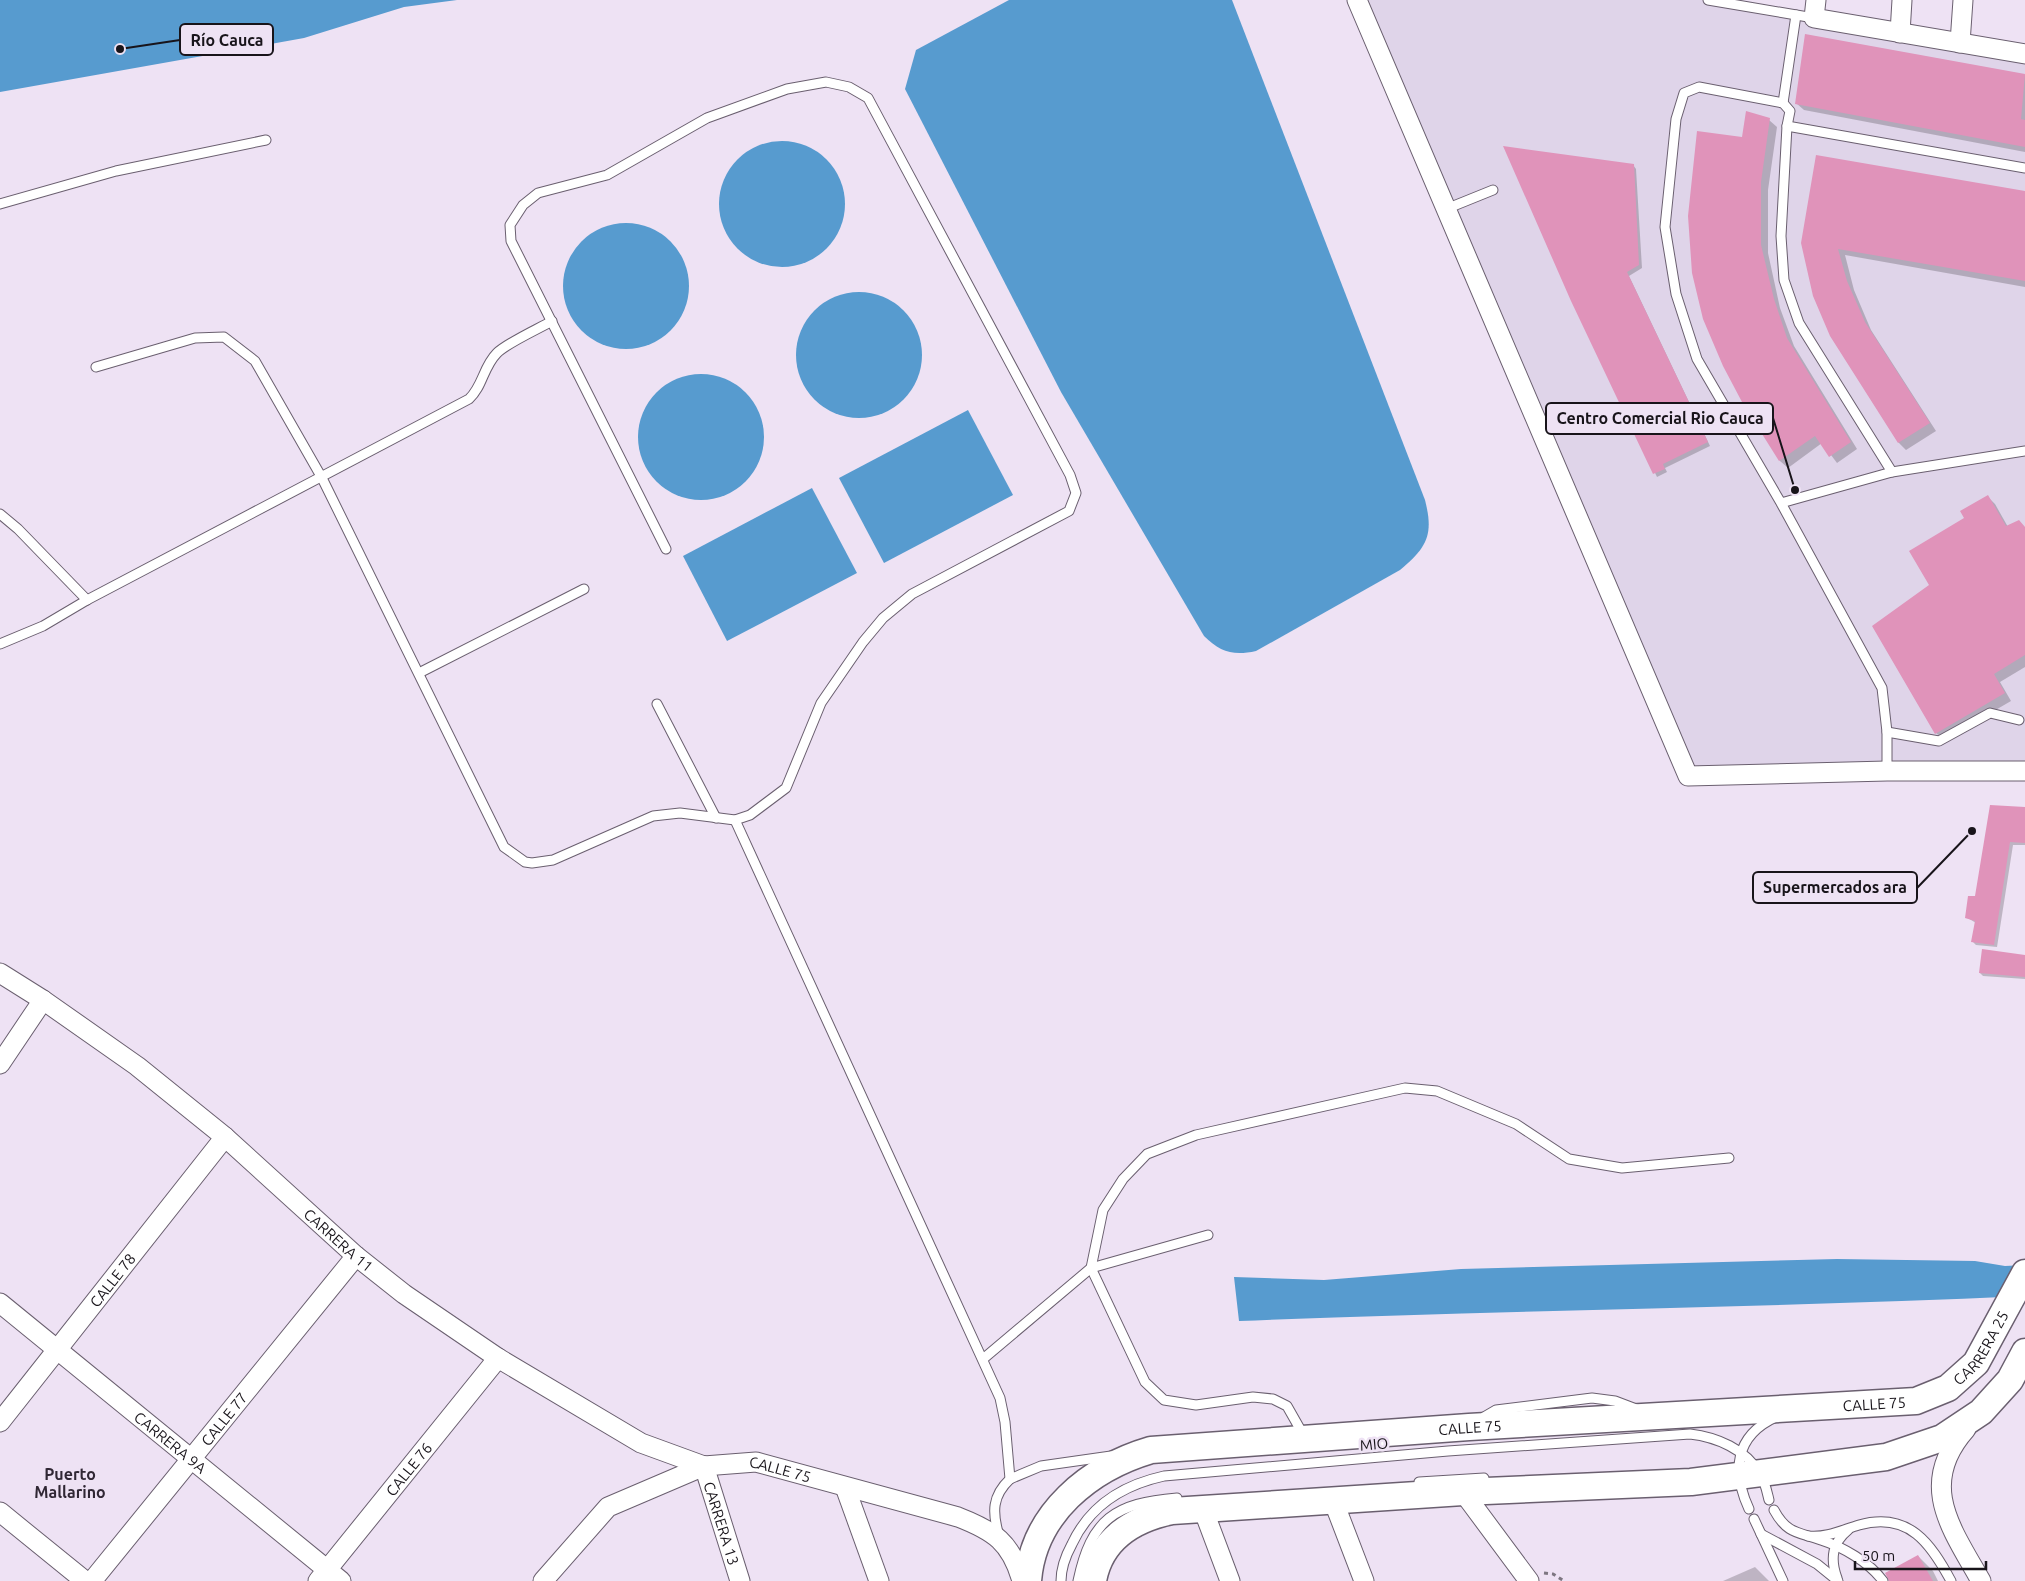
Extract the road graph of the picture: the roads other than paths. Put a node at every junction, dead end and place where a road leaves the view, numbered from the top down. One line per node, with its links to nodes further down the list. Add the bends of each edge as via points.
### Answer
1 (1357, 0): 16 (street)
2 (1708, 0): 6 (lane)
3 (1902, 0): 7 (street)
4 (1963, 0): 8 (street)
5 (1815, 9): 6 (lane); 7 (street)
6 (1796, 15): 10 (lane)
7 (1900, 33): 8 (street)
8 (1960, 43): 9 (street)
9 (2025, 54)
10 (1783, 103): 11 (lane, via 1790,111); 22 (lane, via 1699,87 1684,93 1676,119 1665,227 1676,294 1697,359)
11 (1787, 126): 13 (lane); 20 (lane, via 1781,236 1784,280 1799,323)
12 (266, 140): 15 (lane, via 116,171)
13 (2025, 168)
14 (1494, 190): 16 (lane)
15 (0, 204)
16 (1446, 209): 32 (street, via 1688,776)
17 (552, 321): 21 (lane, via 498,352 485,369 479,390 469,399); 24 (lane); 35 (lane, via 511,241 510,225 523,205 538,194 607,175 707,118 778,92 826,82 849,87 868,98 1070,475 1076,493 1069,511 912,594 883,618 821,703 786,788 768,803)
18 (96, 367): 21 (lane, via 195,338 224,337 255,361)
19 (2025, 451): 20 (lane)
20 (1892, 472): 22 (lane)
21 (322, 478): 26 (lane); 28 (lane)
22 (1781, 503): 31 (lane, via 1882,688)
23 (0, 514): 26 (lane, via 18,528)
24 (666, 549)
25 (584, 589): 28 (lane)
26 (87, 600): 27 (lane, via 43,626)
27 (0, 644)
28 (419, 674): 34 (lane, via 504,847 525,862 553,860 653,816 680,814)
29 (657, 704): 34 (lane)
30 (2019, 720): 31 (lane, via 1990,713 1938,741)
31 (1887, 732): 32 (lane)
32 (1887, 771): 33 (street)
33 (2025, 771)
34 (716, 818): 35 (lane)
35 (735, 820): 49 (lane)
36 (0, 973): 37 (street, CARRERA 11)
37 (43, 1000): 38 (street); 39 (street, CARRERA 11, via 137,1066)
38 (0, 1064)
39 (225, 1137): 42 (street, CARRERA 11); 46 (street, CALLE 78)
40 (1729, 1158): 43 (lane, via 1622,1168 1568,1159 1516,1124 1437,1091 1405,1088 1196,1135 1147,1154 1123,1179 1103,1210)
41 (1208, 1236): 43 (lane)
42 (356, 1256): 48 (street, CARRERA 11, via 404,1294); 56 (street, CALLE 77)
43 (1092, 1268): 49 (lane); 54 (lane, via 1145,1382 1164,1400 1196,1405 1254,1397 1273,1399 1287,1406)
44 (2025, 1273): 50 (main road, CARRERA 25, via 1976,1363 1948,1388)
45 (0, 1303): 46 (street, CARRERA 9A)
46 (58, 1350): 53 (street, CALLE 78); 56 (street, CARRERA 9A)
47 (2025, 1352): 52 (main road, via 2010,1380)
48 (498, 1358): 57 (street, CARRERA 11, via 641,1443); 76 (street, CALLE 76)
49 (983, 1359): 60 (lane, via 1000,1398)
50 (1916, 1401): 51 (main road, CALLE 75)
51 (1795, 1409): 54 (main road, CALLE 75, via 1469,1427); 58 (lane, via 1757,1429)
52 (1981, 1412): 58 (main road, via 1942,1438 1886,1457); 94 (street, via 1952,1445 1942,1469 1941,1497 1949,1524)
53 (0, 1422)
54 (1307, 1440): 55 (main road, CALLE 75)
55 (1151, 1450): 60 (lane, via 1041,1466); 83 (main road, CALLE 75, via 1116,1462 1072,1493 1049,1521 1035,1549)
56 (190, 1458): 76 (street, CARRERA 9A); 78 (street, CALLE 77)
57 (704, 1466): 62 (street, CALLE 75, via 756,1462); 79 (street, CALLE 75, via 608,1507); 80 (street, CARRERA 13)
58 (1741, 1467): 63 (main road, via 1691,1482); 65 (lane); 67 (lane, via 1740,1489); 84 (lane, MIO, via 1720,1441 1690,1434 1164,1476 1141,1481 1106,1499 1091,1513 1068,1552)
59 (1498, 1477): 61 (lane)
60 (1010, 1479): 74 (lane, via 998,1490 995,1523)
61 (1411, 1482)
62 (845, 1487): 74 (street, CALLE 75, via 958,1517 982,1526); 81 (street)
63 (1463, 1492): 64 (main road); 89 (street)
64 (1333, 1500): 66 (main road); 88 (street)
65 (1769, 1500)
66 (1194, 1503): 85 (lane, via 1146,1500 1122,1508 1091,1538 1083,1555); 86 (main road, via 1136,1522 1116,1536 1096,1567); 87 (street)
67 (1749, 1509)
68 (1774, 1510): 73 (lane, via 1784,1525)
69 (0, 1512): 77 (street)
70 (1754, 1519): 72 (lane)
71 (1853, 1527): 73 (lane, via 1822,1537); 75 (lane, via 1841,1536); 93 (lane, via 1881,1522 1914,1532 1932,1548)
72 (1761, 1534): 90 (lane); 91 (lane, via 1817,1564)
73 (1808, 1536): 75 (lane)
74 (1000, 1538): 82 (street, CALLE 75, via 1012,1553)
75 (1835, 1546): 91 (lane, via 1832,1557); 92 (lane, via 1869,1567)
76 (329, 1577)
77 (84, 1581)
78 (92, 1581)
79 (543, 1581)
80 (740, 1581)
81 (879, 1581)
82 (1022, 1581)
83 (1028, 1581)
84 (1061, 1581)
85 (1078, 1581)
86 (1093, 1581)
87 (1230, 1581)
88 (1364, 1581)
89 (1529, 1581)
90 (1783, 1581)
91 (1838, 1581)
92 (1882, 1581)
93 (1951, 1581)
94 (1981, 1581)

